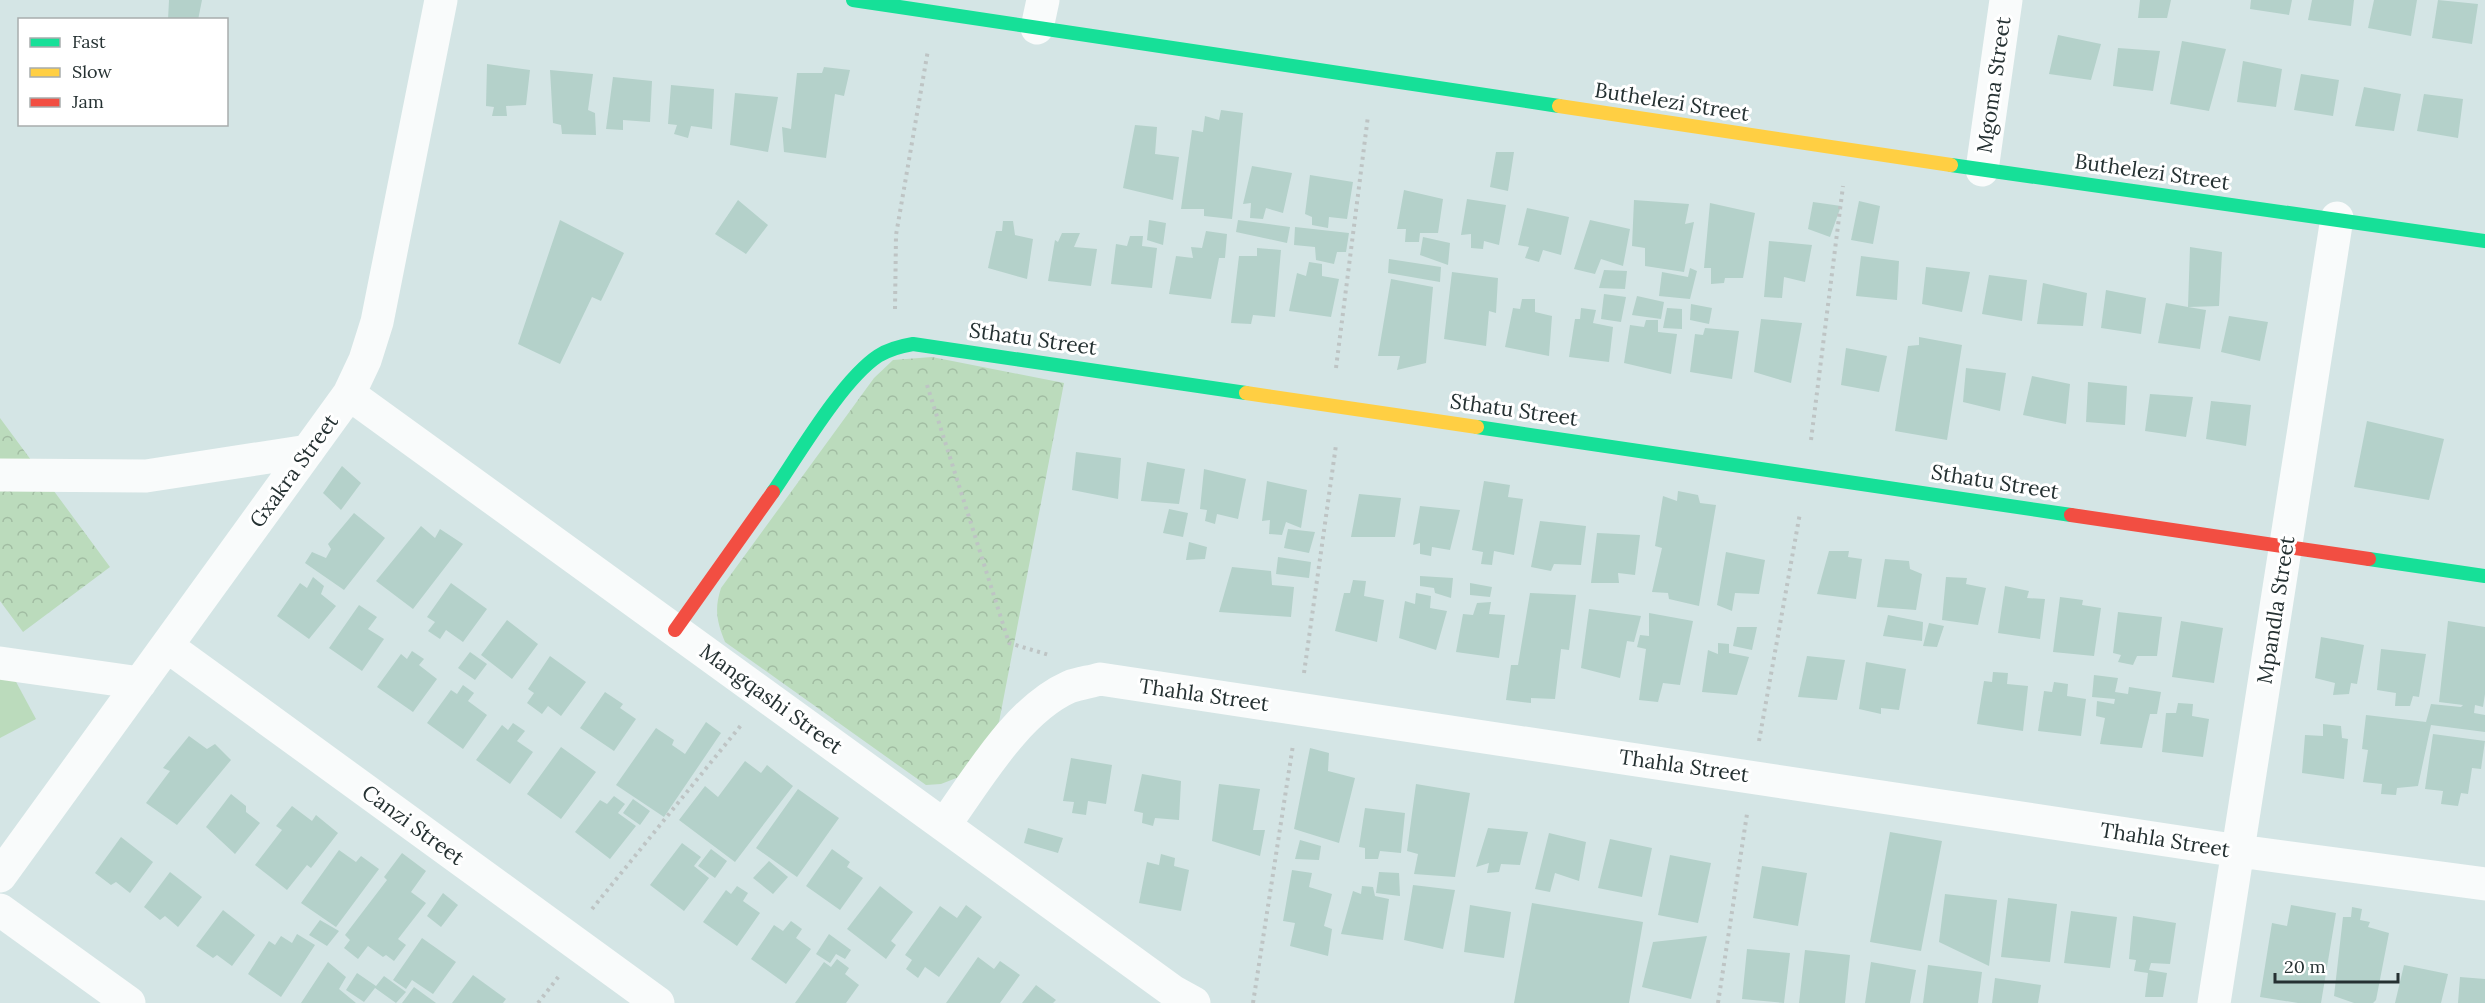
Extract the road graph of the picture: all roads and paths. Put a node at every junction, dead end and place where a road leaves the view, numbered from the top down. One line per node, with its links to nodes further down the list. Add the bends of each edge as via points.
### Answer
1 (441, 0): 13 (street, Gxakra Street, via 377,322)
2 (853, 0): 4 (street, Buthelezi Street)
3 (2007, 0): 8 (street, Mgoma Street)
4 (934, 12): 5 (street, Buthelezi Street); 12 (path, via 897,235)
5 (1040, 14): 6 (street, Buthelezi Street)
6 (1373, 78): 7 (street, Buthelezi Street); 14 (path)
7 (1848, 150): 8 (street, Buthelezi Street); 16 (path)
8 (1982, 170): 9 (street, Buthelezi Street)
9 (2337, 218): 10 (street, Buthelezi Street); 18 (street, Mpandla Street)
10 (2485, 241)
11 (912, 344): 12 (street, Sthatu Street); 14 (street, Sthatu Street); 23 (path, via 1009,643 1082,664)
12 (894, 346): 20 (street, Sthatu Street, via 874,356 850,382)
13 (350, 394): 15 (street, Gxakra Street); 20 (street, Mangqashi Street)
14 (1337, 405): 16 (street, Sthatu Street); 26 (path)
15 (308, 452): 17 (street, via 146,476); 21 (street, Gxakra Street)
16 (1806, 475): 18 (street, Sthatu Street)
17 (0, 476)
18 (2286, 548): 19 (street, Sthatu Street); 28 (street, Mpandla Street)
19 (2485, 576)
20 (675, 630): 25 (street, Mangqashi Street)
21 (167, 646): 24 (street, Gxakra Street); 32 (street, Canzi Street)
22 (0, 663): 24 (street)
23 (1100, 679): 26 (street, Thahla Street); 27 (street, Thahla Street, via 1070,687 1029,716 999,749)
24 (140, 682): 29 (street, Gxakra Street)
25 (765, 695): 27 (street, Mangqashi Street); 32 (path)
26 (1298, 709): 28 (street, Thahla Street); 36 (path)
27 (945, 824): 35 (street, Mangqashi Street)
28 (2239, 851): 30 (street, Thahla Street); 37 (street, Mpandla Street)
29 (0, 876)
30 (2485, 884)
31 (0, 910): 33 (street)
32 (568, 938): 34 (street, Canzi Street)
33 (129, 1003)
34 (658, 1003)
35 (1194, 1003)
36 (1253, 1003)
37 (2214, 1003)

